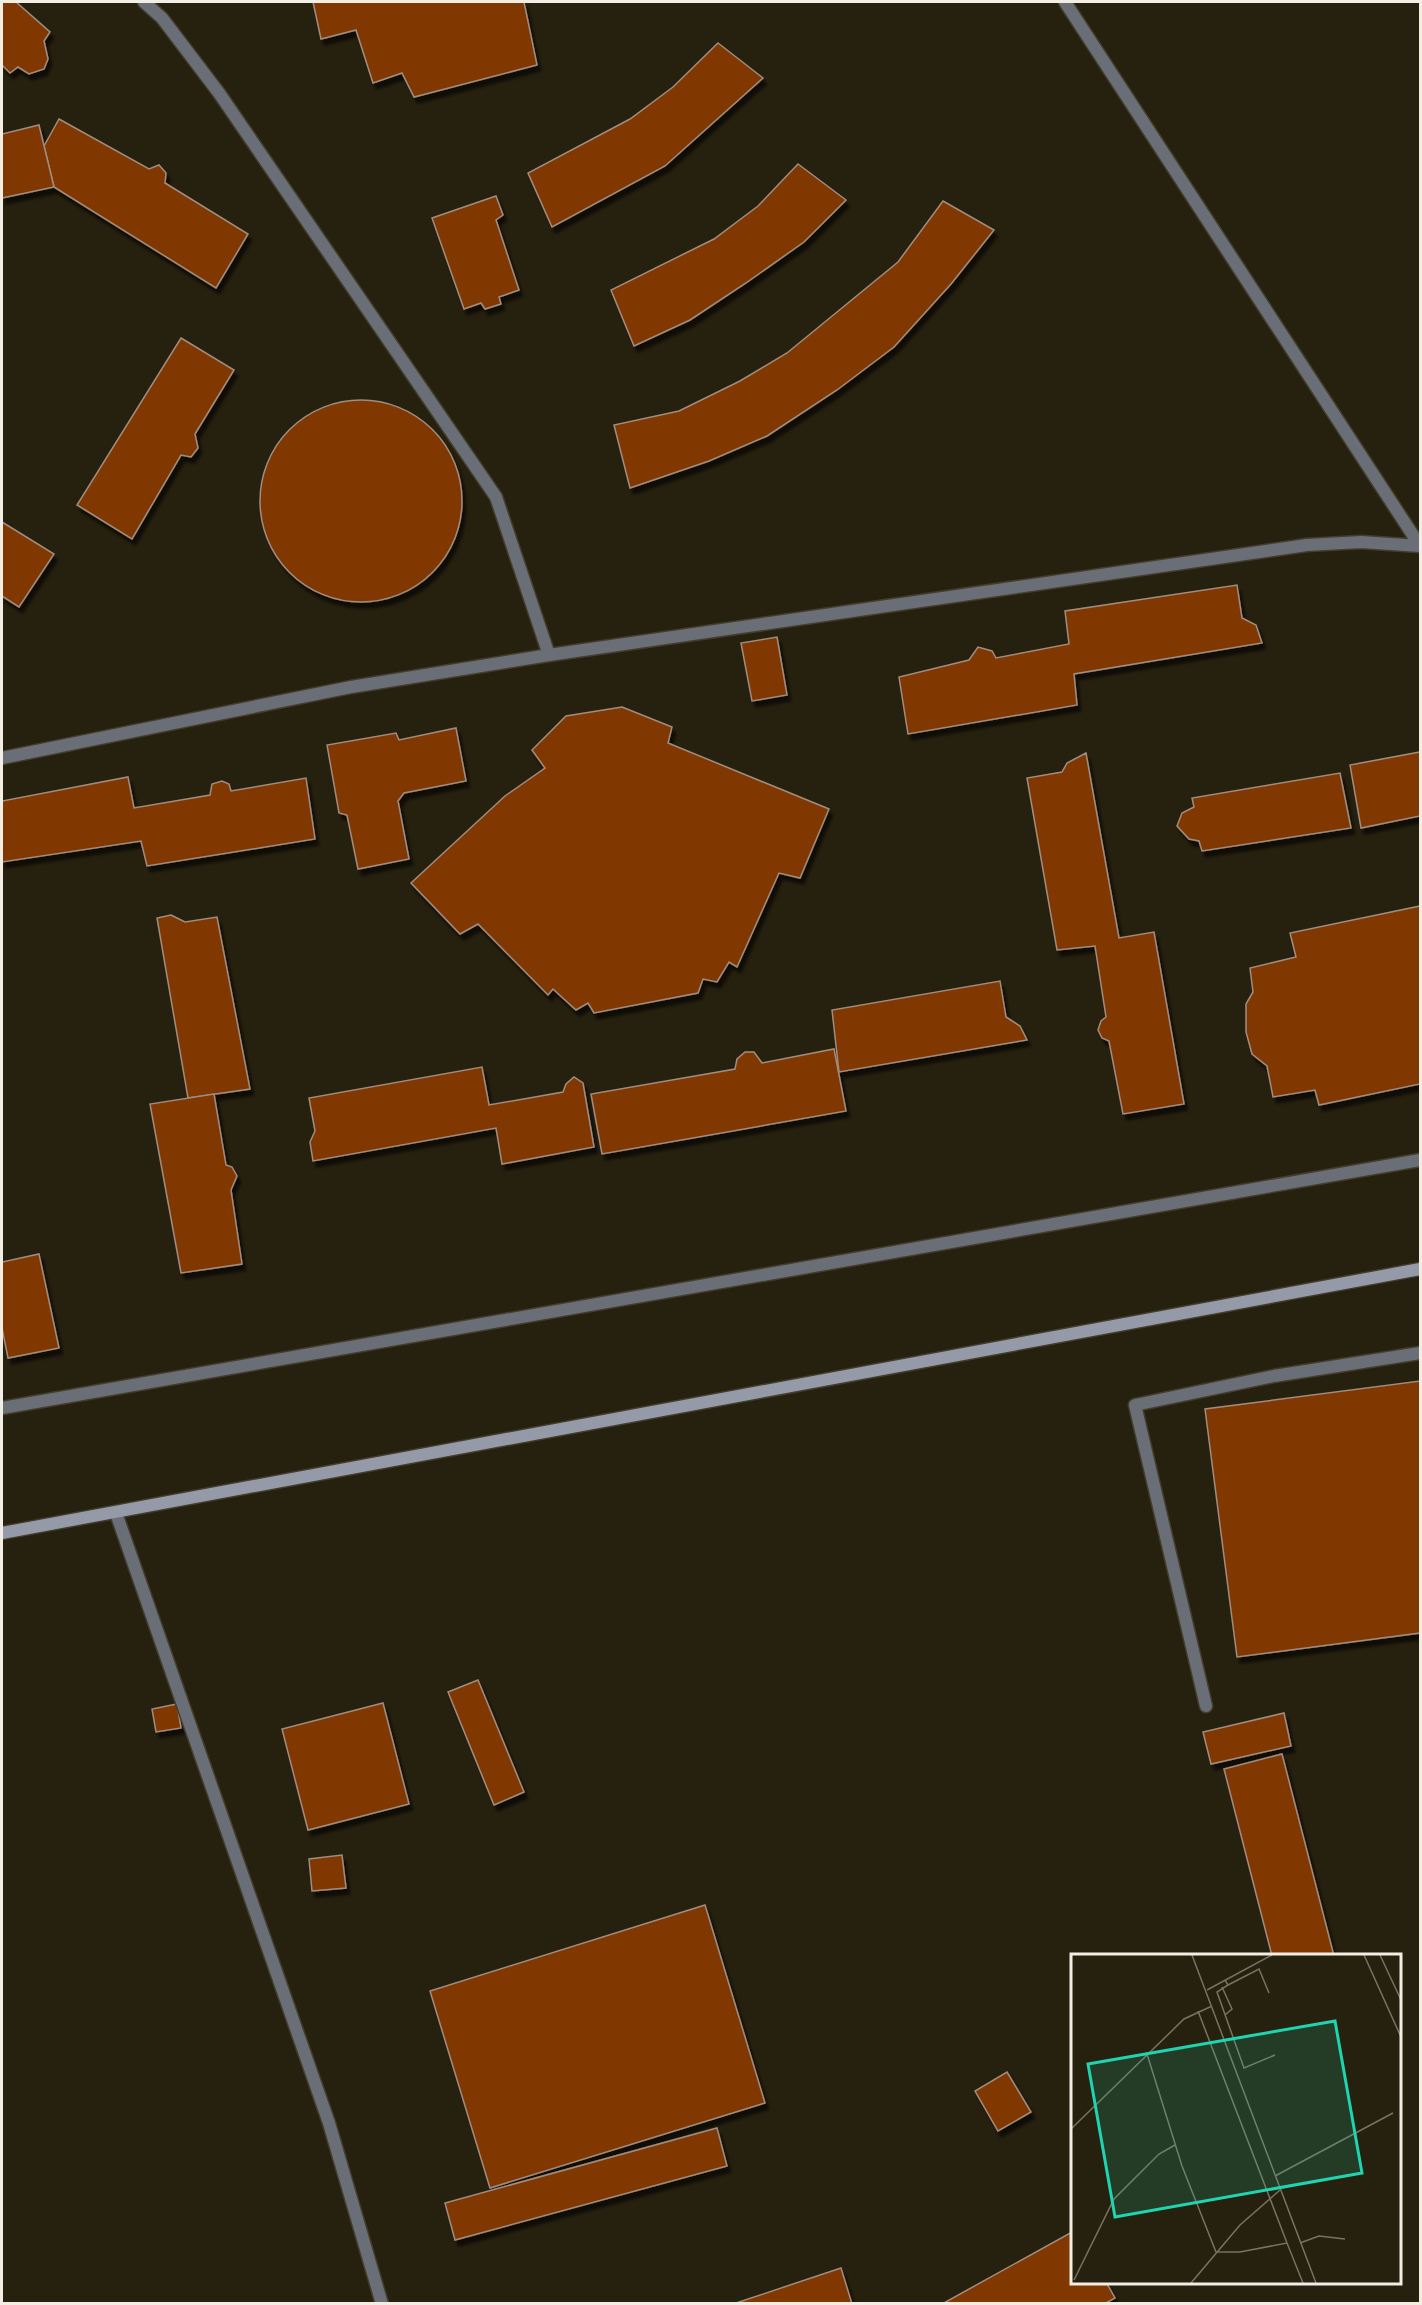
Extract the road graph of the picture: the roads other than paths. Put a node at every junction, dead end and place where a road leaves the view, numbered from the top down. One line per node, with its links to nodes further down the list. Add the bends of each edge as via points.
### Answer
1 (144, 2): 4 (street, via 162,18 219,93 496,496)
2 (1065, 2): 3 (street)
3 (1420, 546): 4 (street, via 1361,542 1307,545)
4 (549, 655): 5 (street, via 351,687)
5 (2, 758)
6 (1420, 1160): 9 (street)
7 (1420, 1269): 10 (main road)
8 (1420, 1353): 12 (street, via 1274,1376 1135,1405)
9 (2, 1408)
10 (116, 1513): 11 (main road); 13 (street, via 329,2123)
11 (2, 1533)
12 (1206, 1706)
13 (382, 2304)

